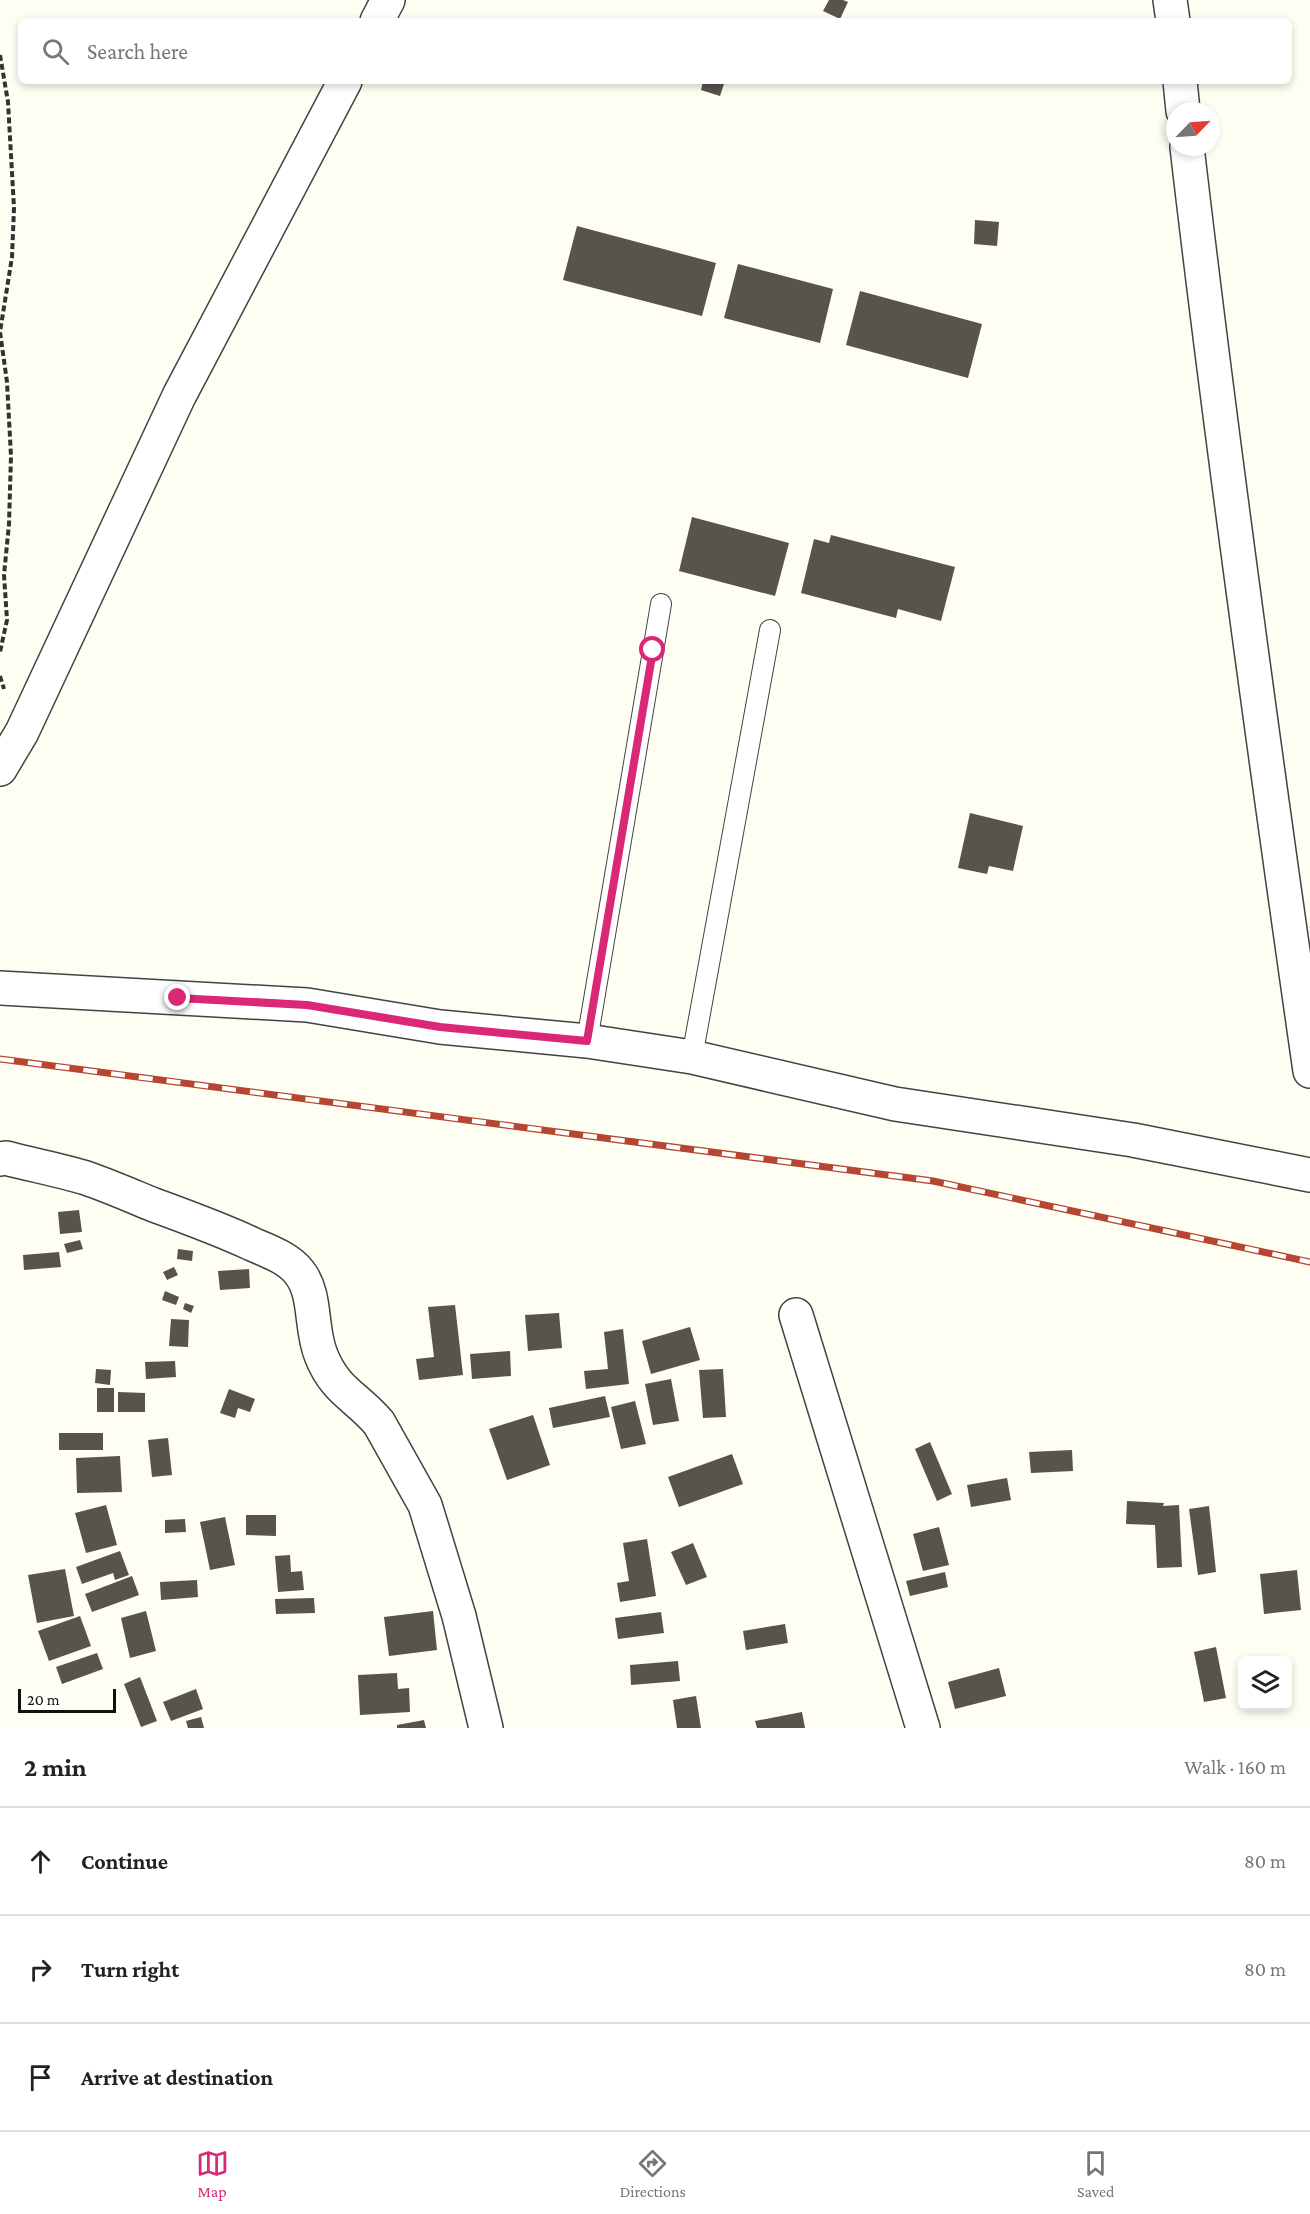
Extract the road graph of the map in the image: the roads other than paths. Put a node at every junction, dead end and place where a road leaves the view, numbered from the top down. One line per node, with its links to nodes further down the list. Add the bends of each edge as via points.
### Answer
1 (388, 0): 3 (street)
2 (1170, 0): 4 (street)
3 (379, 18)
4 (1173, 18)
5 (343, 84): 11 (street, via 179,396 22,732)
6 (1180, 84): 7 (street)
7 (1182, 102)
8 (1188, 156): 15 (street, via 1264,752)
9 (661, 604): 13 (lane)
10 (770, 630): 14 (lane)
11 (0, 769)
12 (0, 988): 13 (street, via 307,1005 440,1027)
13 (587, 1041): 14 (street)
14 (692, 1057): 17 (street, via 895,1104 1133,1140)
15 (1310, 1071)
16 (0, 1159): 19 (street, via 86,1179 231,1234 286,1260 298,1270 306,1282 314,1331 332,1379 379,1423 425,1505 459,1616)
17 (1310, 1175)
18 (796, 1315): 20 (street)
19 (486, 1728)
20 (923, 1728)

